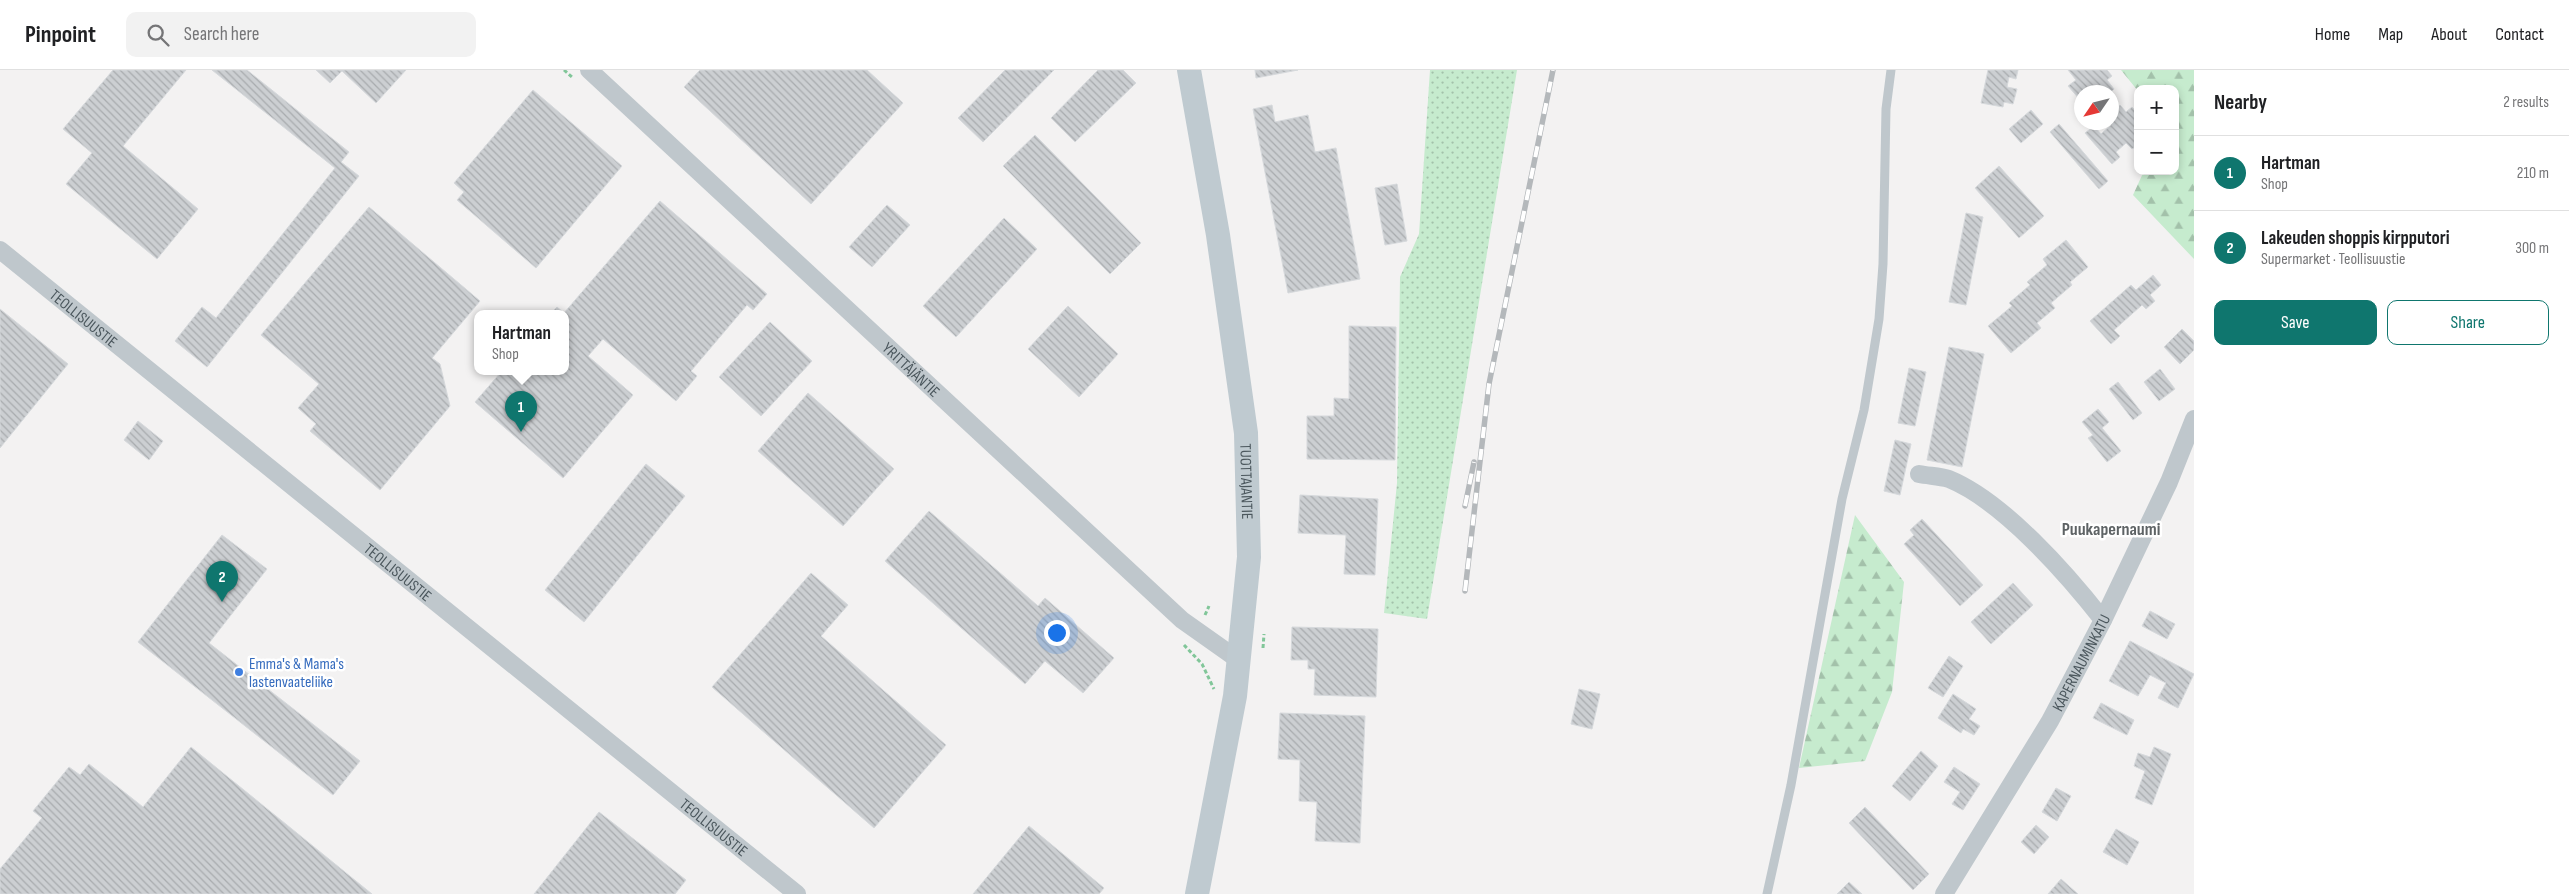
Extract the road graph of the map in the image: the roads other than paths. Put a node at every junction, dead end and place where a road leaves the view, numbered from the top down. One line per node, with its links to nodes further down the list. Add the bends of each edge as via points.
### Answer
1 (588, 70): 8 (street, YRITTÄJÄNTIE, via 1182,620)
2 (1189, 70): 8 (street, TUOTTAJANTIE, via 1218,235 1246,433 1249,557)
3 (1891, 70): 11 (lane, via 1886,109 1879,319 1864,410 1842,499 1791,785)
4 (0, 250): 9 (street, TEOLLISUUSTIE)
5 (2194, 419): 7 (street, KAPERNAUMINKATU, via 2169,482)
6 (1919, 474): 7 (street, via 1948,478 1982,496 2050,560)
7 (2103, 620): 12 (street, KAPERNAUMINKATU, via 2050,721)
8 (1240, 661): 10 (street, TUOTTAJANTIE)
9 (797, 894)
10 (1197, 894)
11 (1767, 894)
12 (1944, 894)

